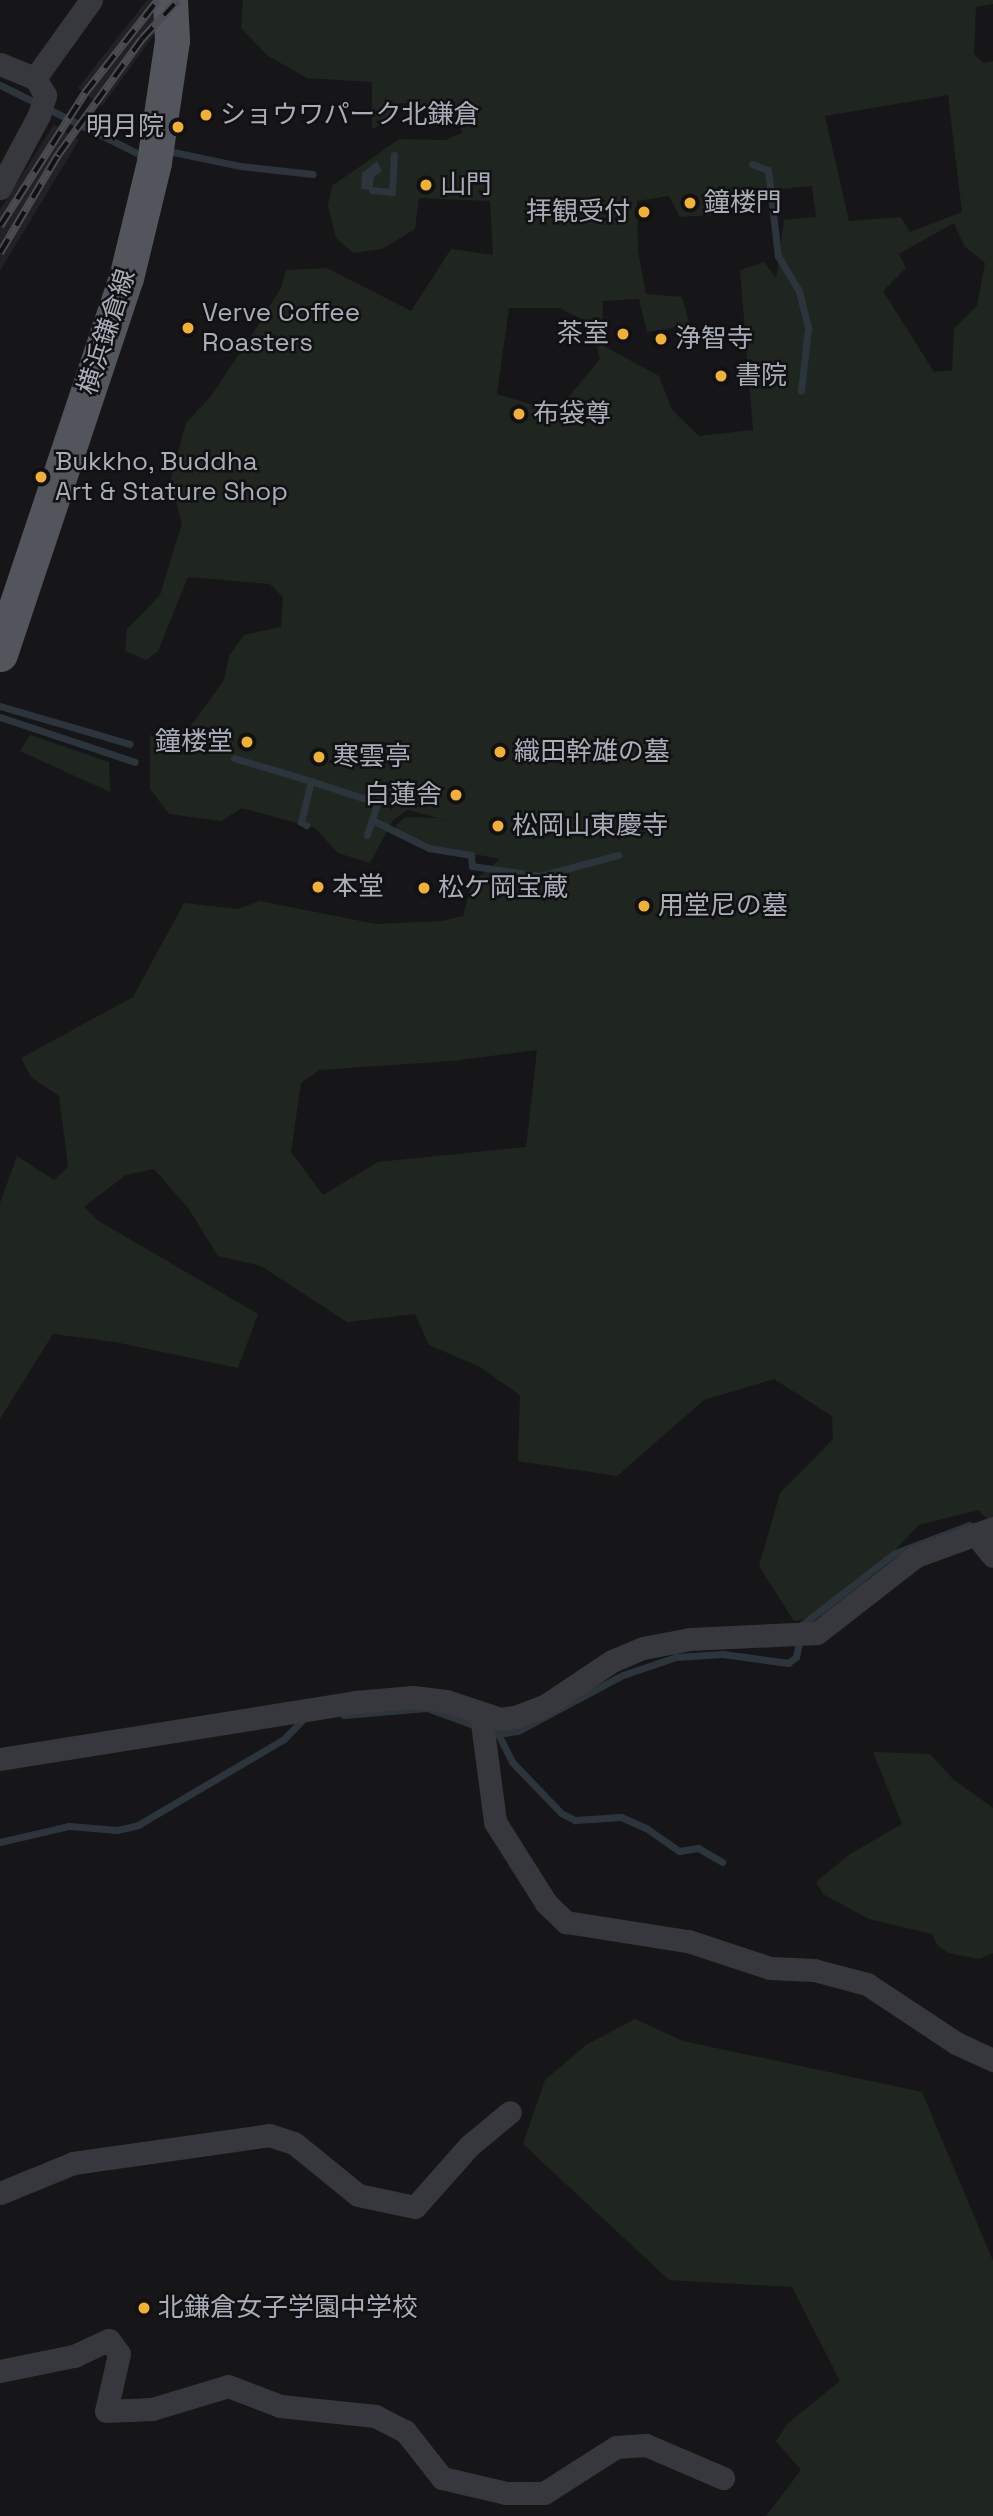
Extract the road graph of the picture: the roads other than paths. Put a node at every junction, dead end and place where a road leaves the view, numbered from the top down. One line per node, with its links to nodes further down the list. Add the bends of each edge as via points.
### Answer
1 (91, 0): 4 (street)
2 (170, 0): 6 (main road, 横浜鎌倉線, via 172,40 154,162 126,278)
3 (0, 64): 4 (street)
4 (40, 96): 5 (street)
5 (0, 188)
6 (0, 654)
7 (984, 1531): 8 (street); 9 (street, via 916,1556 817,1633 661,1643 618,1658 535,1710 500,1719)
8 (993, 1556)
9 (481, 1715): 10 (street, via 446,1701 413,1697 355,1702); 11 (street, via 495,1822 546,1903 566,1922 688,1941 770,1968 814,1970 867,1984 956,2043)
10 (0, 1759)
11 (993, 2060)
12 (510, 2112): 13 (street, via 469,2146 415,2207 358,2195 294,2143 269,2136 72,2163)
13 (0, 2193)
14 (0, 2371): 15 (street, via 74,2356 109,2340 119,2354 106,2411 152,2409 228,2386 280,2406 375,2416 405,2431 442,2478 506,2493 544,2493 615,2447 646,2445)
15 (723, 2479)

